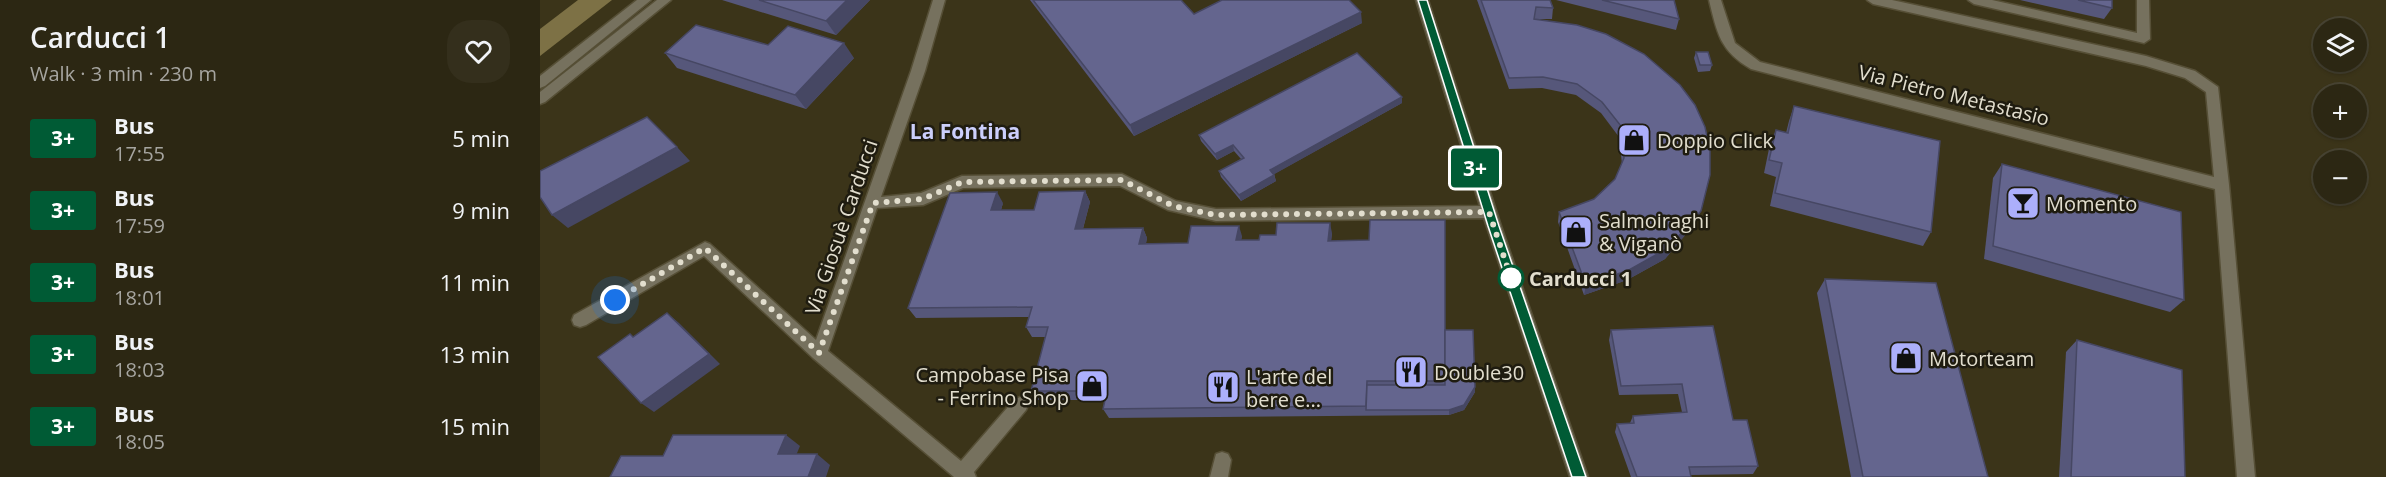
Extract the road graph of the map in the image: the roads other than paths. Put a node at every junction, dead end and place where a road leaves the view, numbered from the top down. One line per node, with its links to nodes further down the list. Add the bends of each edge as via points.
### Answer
1 (645, 0): 12 (street)
2 (665, 0): 13 (street)
3 (939, 0): 15 (street, Via Giosuè Carducci)
4 (1422, 0): 16 (street)
5 (1714, 0): 14 (street, Via Pietro Metastasio, via 1727,45 1739,58 1756,66)
6 (1874, 0): 9 (street)
7 (1974, 0): 10 (street)
8 (2144, 0): 10 (street)
9 (1892, 2): 11 (street)
10 (2144, 39): 11 (street)
11 (2144, 61): 14 (street, via 2182,70 2213,90)
12 (540, 83)
13 (540, 99)
14 (2222, 185): 22 (street)
15 (873, 203): 16 (street, via 923,199 962,182 1122,180 1173,206 1216,215); 18 (street, Via Giosuè Carducci)
16 (1489, 212): 21 (street)
17 (580, 320): 18 (street, via 705,248)
18 (819, 353): 20 (street)
19 (1020, 405): 20 (street)
20 (964, 475)
21 (1579, 477)
22 (2246, 477)

